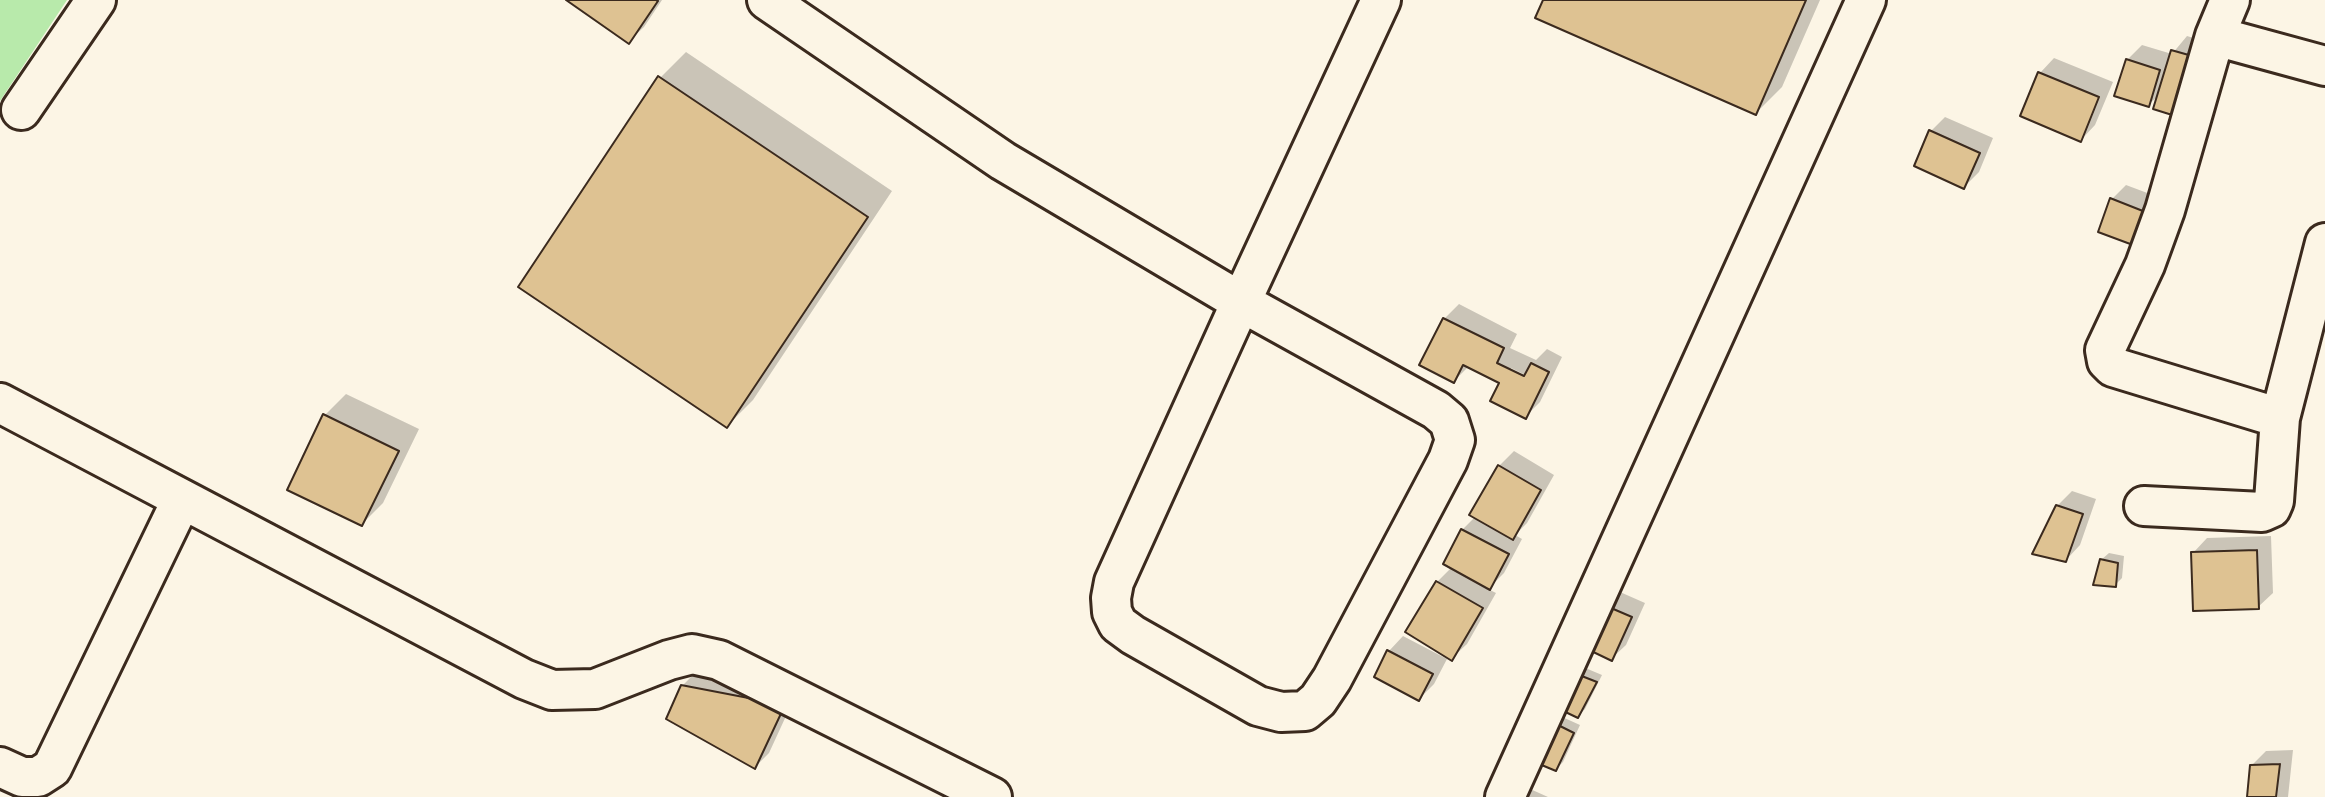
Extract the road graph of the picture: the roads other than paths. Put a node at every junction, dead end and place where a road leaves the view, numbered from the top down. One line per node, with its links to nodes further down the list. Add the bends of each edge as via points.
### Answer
1 (96, 0): 8 (street)
2 (767, 0): 10 (street, via 1003,161)
3 (1381, 0): 10 (street)
4 (1866, 0): 17 (street)
5 (2230, 0): 6 (street)
6 (2215, 36): 7 (street); 12 (street, via 2165,210 2105,351 2113,367)
7 (2325, 66)
8 (21, 110)
9 (2325, 243): 12 (street)
10 (1241, 302): 10 (street, via 1436,410 1450,421 1455,440 1332,679 1305,711 1281,712 1258,706 1133,635 1118,624 1112,612 1114,582)
11 (5, 417): 13 (street)
12 (2280, 418): 14 (street, via 2274,501 2267,511)
13 (182, 499): 15 (street, via 52,768); 16 (street, via 552,690 595,689 692,654 719,660)
14 (2144, 506)
15 (20, 780)
16 (992, 797)
17 (1504, 797)

